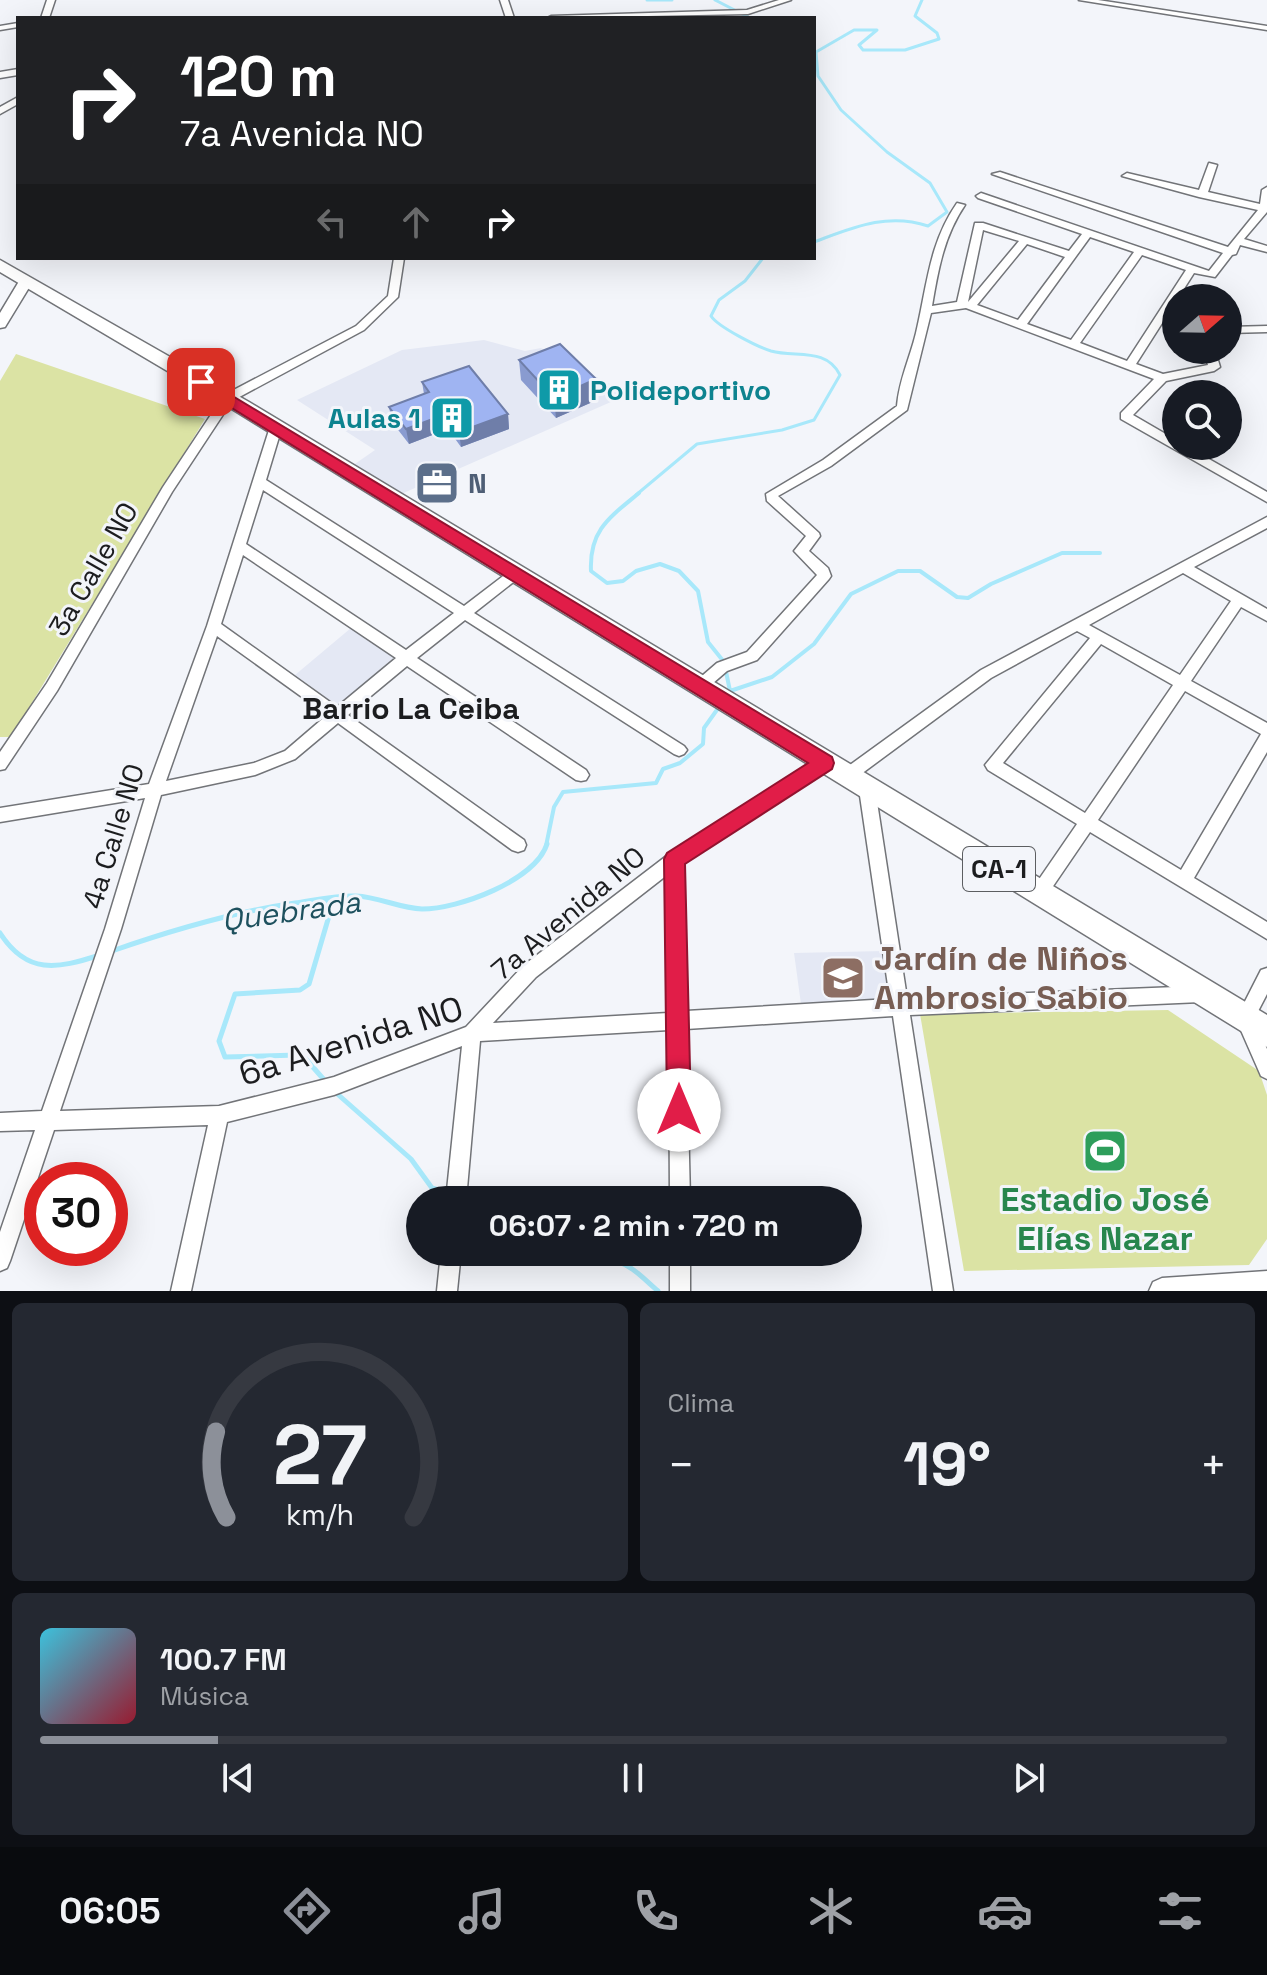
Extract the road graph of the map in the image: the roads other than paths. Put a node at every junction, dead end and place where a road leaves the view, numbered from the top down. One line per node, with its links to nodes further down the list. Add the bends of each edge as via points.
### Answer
1 (787, 0): 3 (street, via 748,12 577,11)
2 (1083, 0): 4 (street)
3 (558, 16)
4 (1267, 28)
5 (1212, 165): 9 (street)
6 (997, 174): 18 (street)
7 (1127, 176): 9 (street)
8 (1267, 190): 12 (street)
9 (1202, 195): 12 (street)
10 (981, 196): 13 (street)
11 (960, 205): 25 (street, via 938,253)
12 (1265, 208): 15 (street)
13 (1088, 233): 17 (street); 19 (street)
14 (1025, 240): 19 (street); 24 (street); 24 (street, via 979,225)
15 (1239, 241): 16 (street); 18 (street)
16 (1267, 249)
17 (1140, 251): 22 (street); 30 (street)
18 (1232, 252): 22 (street, via 1211,275)
19 (1073, 256): 27 (street)
20 (399, 260): 34 (street, via 393,297 360,328)
21 (0, 265): 23 (highway, CA-1)
22 (1192, 268): 32 (street)
23 (26, 281): 26 (street); 34 (highway, CA-1)
24 (966, 305): 25 (street); 27 (street)
25 (927, 310): 50 (street, via 899,413 772,494 814,536 801,551 824,576 752,656 722,667)
26 (2, 319)
27 (1021, 324): 30 (street)
28 (1267, 329): 29 (street)
29 (1242, 330)
30 (1074, 344): 32 (street)
31 (1213, 364): 33 (street)
32 (1129, 366): 33 (street)
33 (1162, 378): 37 (street, via 1126,412 1126,418)
34 (228, 398): 35 (highway, CA-1); 55 (street, 3a Calle NO)
35 (276, 427): 36 (street, 4a Calle NO); 41 (highway, CA-1)
36 (259, 482): 39 (street, 4a Calle NO); 43 (street)
37 (1267, 498)
38 (1267, 522): 40 (street, 7a Avenida NO)
39 (239, 546): 46 (street, 4a Calle NO); 48 (street)
40 (1185, 568): 42 (street); 45 (street, 7a Avenida NO)
41 (516, 573): 43 (street); 50 (highway, CA-1)
42 (1239, 600): 44 (street); 49 (street)
43 (465, 611): 48 (street); 54 (street)
44 (1267, 616)
45 (1076, 624): 47 (street); 57 (street, 7a Avenida NO, via 961,691)
46 (214, 626): 51 (street); 58 (street, 4a Calle NO)
47 (1099, 637): 49 (street); 60 (street, via 993,765)
48 (406, 658): 51 (street); 56 (street)
49 (1183, 684): 52 (street); 60 (street)
50 (716, 695): 57 (highway, CA-1)
51 (337, 715): 58 (street, via 290,755 255,769); 61 (street)
52 (1267, 730)
53 (1267, 738): 63 (street)
54 (679, 750)
55 (0, 764)
56 (581, 775)
57 (847, 776): 62 (street, 7a Avenida NO); 64 (highway, CA-1); 68 (street)
58 (155, 790): 59 (street); 74 (street, 4a Calle NO)
59 (0, 815)
60 (1087, 822): 63 (street); 64 (street)
61 (518, 845)
62 (675, 859): 69 (street); 71 (street, 7a Avenida NO, via 530,971)
63 (1184, 881): 65 (street)
64 (1039, 893): 67 (highway, CA-1)
65 (1267, 931)
66 (1267, 976): 70 (street)
67 (1201, 994): 68 (street, 6a Avenida NO); 70 (highway, CA-1)
68 (903, 1007): 69 (street, 6a Avenida NO); 85 (street)
69 (678, 1021): 71 (street, 6a Avenida NO); 77 (street)
70 (1256, 1026): 72 (street)
71 (472, 1033): 73 (street, 6a Avenida NO, via 334,1086); 76 (street)
72 (1267, 1070)
73 (219, 1115): 74 (street, 6a Avenida NO); 82 (street)
74 (50, 1120): 75 (street, 6a Avenida NO); 78 (street, 4a Calle NO)
75 (0, 1122)
76 (457, 1186)
77 (680, 1186)
78 (0, 1261)
79 (450, 1266): 83 (street)
80 (680, 1266): 84 (street)
81 (1267, 1284): 86 (street)
82 (181, 1291)
83 (447, 1291)
84 (680, 1291)
85 (943, 1291)
86 (1162, 1291)

